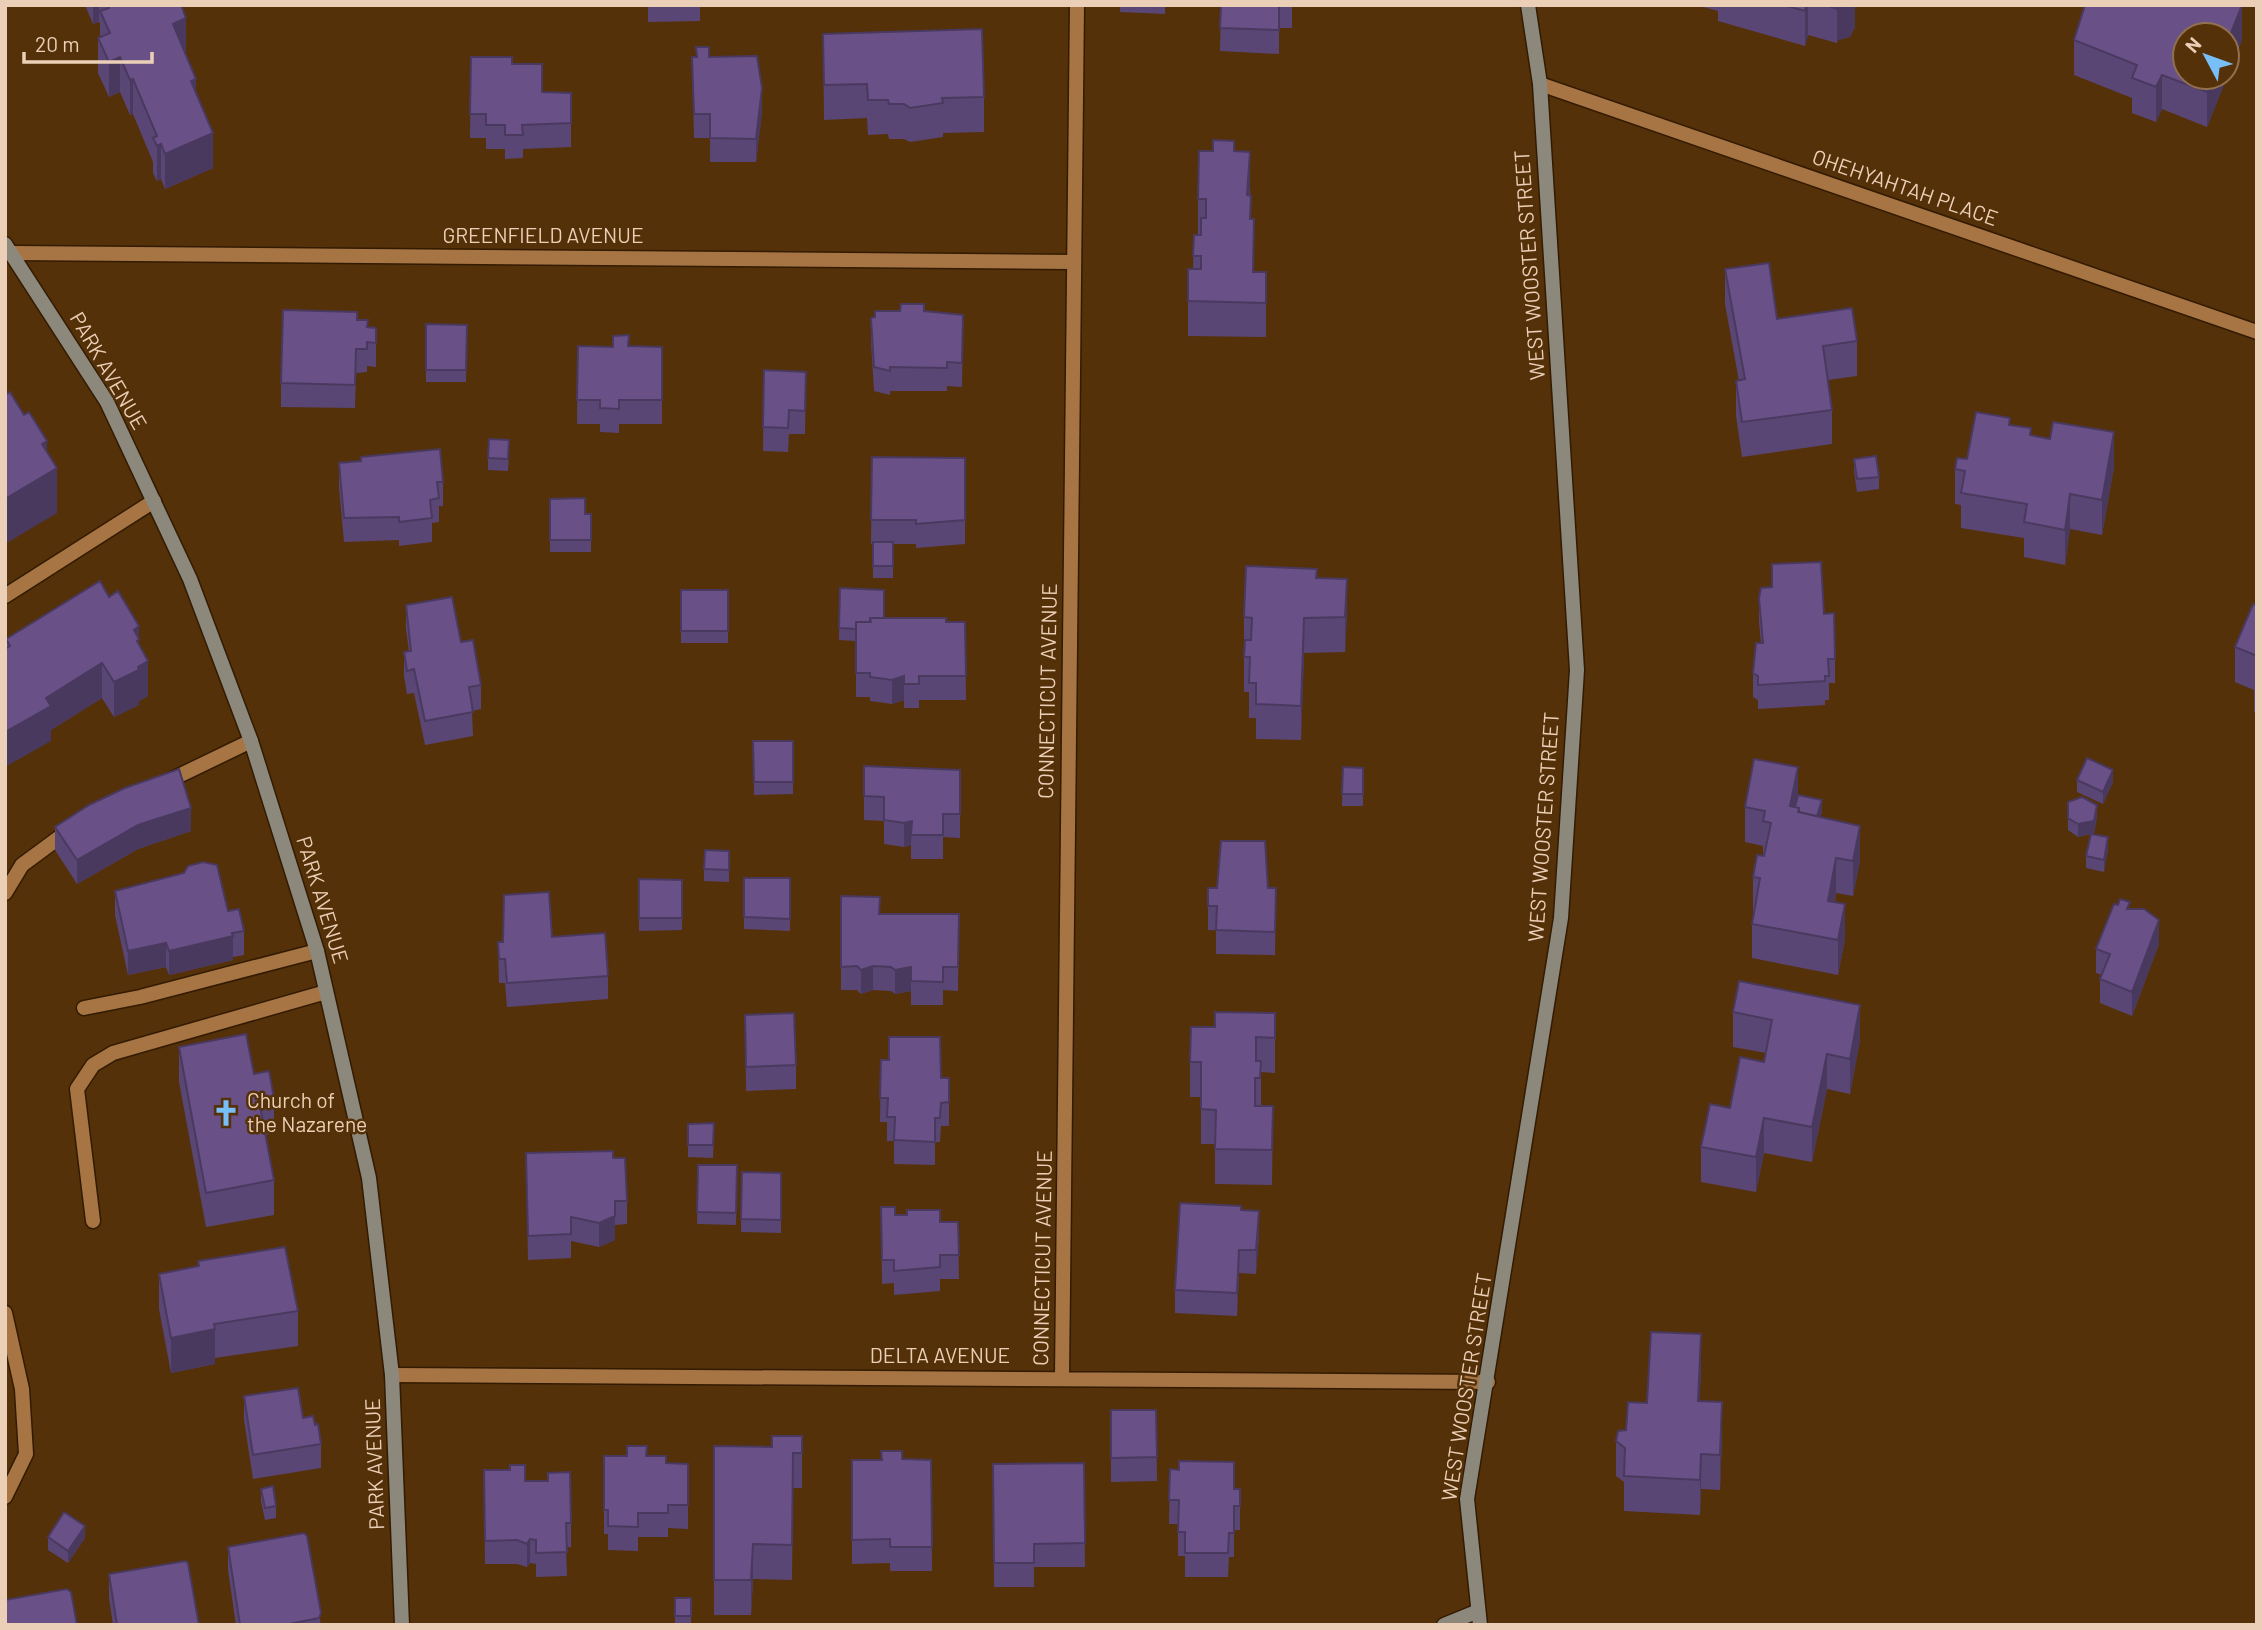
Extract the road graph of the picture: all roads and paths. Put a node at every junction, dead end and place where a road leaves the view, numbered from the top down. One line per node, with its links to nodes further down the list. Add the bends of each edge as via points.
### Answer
1 (1077, 5): 5 (street, CONNECTICUT AVENUE)
2 (1528, 5): 3 (street, WEST WOOSTER STREET)
3 (1540, 84): 6 (street, OHEHYAHTAH PLACE); 20 (street, WEST WOOSTER STREET, via 1577,670 1561,918)
4 (9, 248): 5 (street, GREENFIELD AVENUE); 7 (street, PARK AVENUE, via 107,402)
5 (1074, 262): 19 (street, CONNECTICUT AVENUE)
6 (2257, 332)
7 (154, 501): 8 (street); 9 (street, PARK AVENUE, via 190,579)
8 (5, 596)
9 (251, 741): 10 (street); 13 (street, PARK AVENUE)
10 (145, 793)
11 (86, 821): 12 (street, via 22,865)
12 (5, 893)
13 (317, 951): 14 (street, PARK AVENUE); 15 (street)
14 (326, 992): 16 (street, via 113,1052 93,1065 78,1088); 18 (street, PARK AVENUE, via 369,1178)
15 (84, 1008)
16 (93, 1221)
17 (5, 1313): 21 (street, via 22,1389 26,1454)
18 (392, 1375): 19 (street, DELTA AVENUE); 23 (street, PARK AVENUE)
19 (1062, 1377): 20 (street, DELTA AVENUE)
20 (1488, 1382): 22 (street, WEST WOOSTER STREET, via 1467,1499)
21 (5, 1497)
22 (1478, 1618): 24 (street, WEST WOOSTER STREET)
23 (402, 1625)
24 (1444, 1625)

